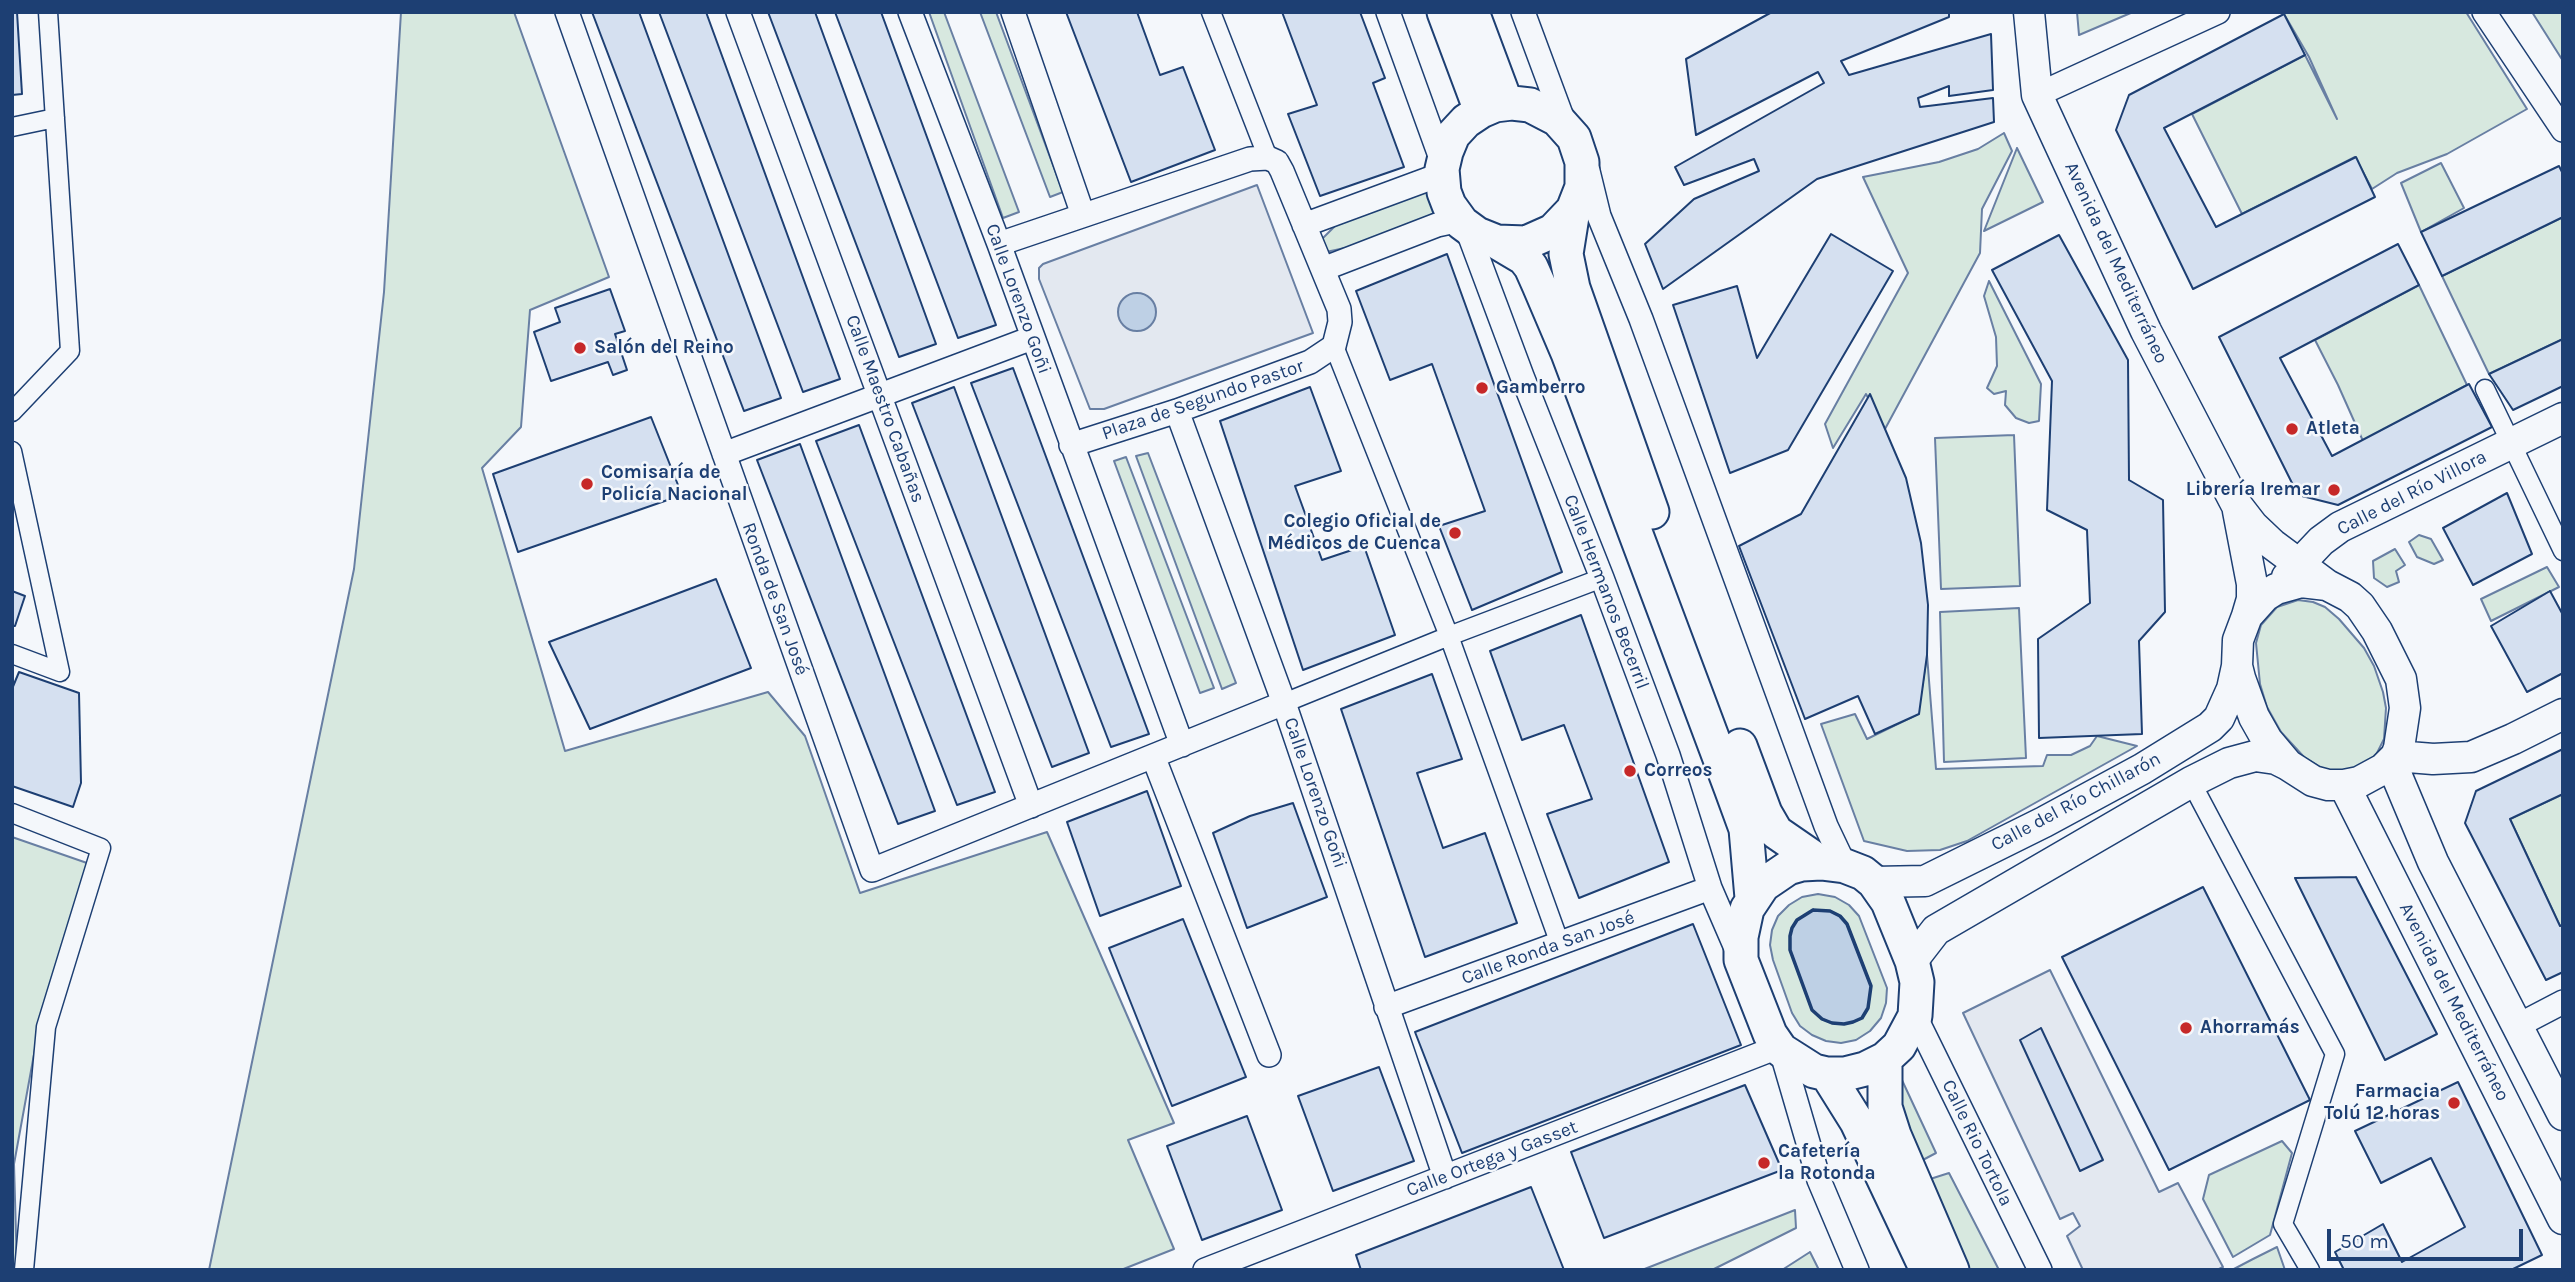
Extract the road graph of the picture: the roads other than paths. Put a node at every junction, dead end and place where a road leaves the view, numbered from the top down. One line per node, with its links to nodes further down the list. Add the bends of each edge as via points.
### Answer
1 (48, 12): 16 (street)
2 (567, 12): 40 (street, Ronda de San José)
3 (738, 12): 33 (street, Calle Maestro Cabañas)
4 (910, 12): 28 (street, Calle Lorenzo Goñi)
5 (1013, 12): 24 (street)
6 (1211, 12): 20 (street)
7 (1388, 12): 22 (street, Calle Hermanos Becerril)
8 (1444, 12): 15 (main road)
9 (1472, 12): 15 (main road)
10 (1523, 12): 18 (street)
11 (2029, 12): 14 (street, Avenida del Mediterráneo)
12 (2218, 12): 14 (street)
13 (2484, 12): 19 (street)
14 (2037, 95): 41 (street, Avenida del Mediterráneo, via 2146,331)
15 (1493, 107): 18 (main road, via 1536,107); 22 (main road, via 1457,130)
16 (55, 118): 17 (street); 35 (street, via 70,351)
17 (12, 127)
18 (1566, 128): 21 (main road)
19 (2563, 130)
20 (1268, 158): 24 (street, via 1250,159); 25 (street, via 1282,171)
21 (1582, 162): 23 (main road, via 1582,187); 61 (street, via 1826,826)
22 (1442, 169): 25 (street); 26 (main road, Calle Hermanos Becerril, via 1449,205)
23 (1573, 210): 27 (main road, Calle Hermanos Becerril, via 1561,225 1536,240); 61 (main road, via 1566,254 1573,288 1760,800 1776,832 1794,847)
24 (1083, 215): 28 (street)
25 (1304, 225): 29 (street)
26 (1466, 226): 27 (main road, Calle Hermanos Becerril); 29 (street, via 1437,225); 44 (street, Calle Hermanos Becerril)
27 (1497, 242): 64 (main road, Calle Hermanos Becerril, via 1531,267 1568,353 1745,829)
28 (999, 244): 30 (street, Calle Lorenzo Goñi)
29 (1322, 270): 31 (street, via 1339,309)
30 (1032, 338): 33 (street); 38 (street, Calle Lorenzo Goñi)
31 (1334, 345): 34 (street, Plaza de Segundo Pastor, via 1286,373); 48 (street)
32 (2484, 389): 37 (street)
33 (879, 395): 40 (street); 59 (street, Calle Maestro Cabañas)
34 (1177, 411): 38 (street, Plaza de Segundo Pastor); 51 (street, Calle Lorenzo Goñi)
35 (12, 412)
36 (2563, 418): 37 (street, Calle del Río Villora)
37 (2511, 443): 42 (street); 43 (street, Calle del Río Villora, via 2340,527)
38 (1071, 445): 53 (street, Calle Lorenzo Goñi)
39 (12, 452): 49 (street, via 60,672)
40 (723, 454): 59 (street, Ronda de San José, via 872,870)
41 (2236, 504): 43 (street, via 2253,526); 47 (street, via 2252,584)
42 (2563, 551)
43 (2298, 564): 45 (street); 46 (street, Calle del Río Villora)
44 (1602, 578): 48 (street); 63 (street, Calle Hermanos Becerril, via 1668,755)
45 (2327, 585): 46 (street, via 2301,582); 55 (street, via 2360,606 2401,679 2404,724)
46 (2276, 589): 47 (street)
47 (2247, 616): 50 (street, via 2238,640)
48 (1448, 636): 51 (street); 65 (street)
49 (12, 654)
50 (2237, 666): 56 (street, via 2254,717); 62 (street, Calle del Río Chillarón, via 2219,718 2142,769 1925,881)
51 (1284, 703): 53 (street); 69 (street, Calle Lorenzo Goñi)
52 (2563, 713): 55 (street, via 2471,757)
53 (1182, 745): 54 (street)
54 (1153, 756): 59 (street); 73 (street)
55 (2393, 759): 58 (street, via 2373,776); 71 (street, via 2433,862)
56 (2288, 765): 57 (street, Calle del Río Chillarón, via 2255,756); 58 (street, via 2313,781)
57 (2191, 782): 67 (street, Calle del Río Chillarón, via 1936,930); 85 (street, via 2335,1054 2283,1224)
58 (2344, 786): 78 (street, Avenida del Mediterráneo)
59 (1031, 806)
60 (12, 813): 79 (street, via 101,848 46,1027)
61 (1833, 865): 62 (main road, via 1863,873); 64 (main road, via 1788,868)
62 (1874, 882): 67 (main road, via 1888,902)
63 (1710, 888): 65 (street, Calle Ronda San José); 66 (street, Calle Hermanos Becerril)
64 (1752, 898): 66 (main road, via 1744,921)
65 (1560, 944): 69 (street, Calle Ronda San José)
66 (1741, 960): 72 (main road)
67 (1912, 961): 70 (main road, via 1917,982)
68 (2563, 1002): 71 (street)
69 (1387, 1007): 77 (street, Calle Lorenzo Goñi)
70 (1915, 1016): 74 (main road, via 1899,1046); 84 (street, Calle Rio Tortola)
71 (2517, 1026): 76 (street)
72 (1779, 1048): 75 (main road, via 1800,1064); 77 (street, Calle Ortega y Gasset); 81 (street, via 1819,1180)
73 (1269, 1055)
74 (1885, 1059): 75 (main road, via 1865,1069); 83 (main road, via 1885,1107 1891,1126)
75 (1827, 1074): 82 (main road, via 1857,1122)
76 (2563, 1115)
77 (1445, 1177): 80 (street, Calle Ortega y Gasset)
78 (2563, 1219)
79 (24, 1270)
80 (1205, 1270)
81 (1857, 1270)
82 (1927, 1270)
83 (1952, 1270)
84 (2040, 1270)
85 (2310, 1270)

